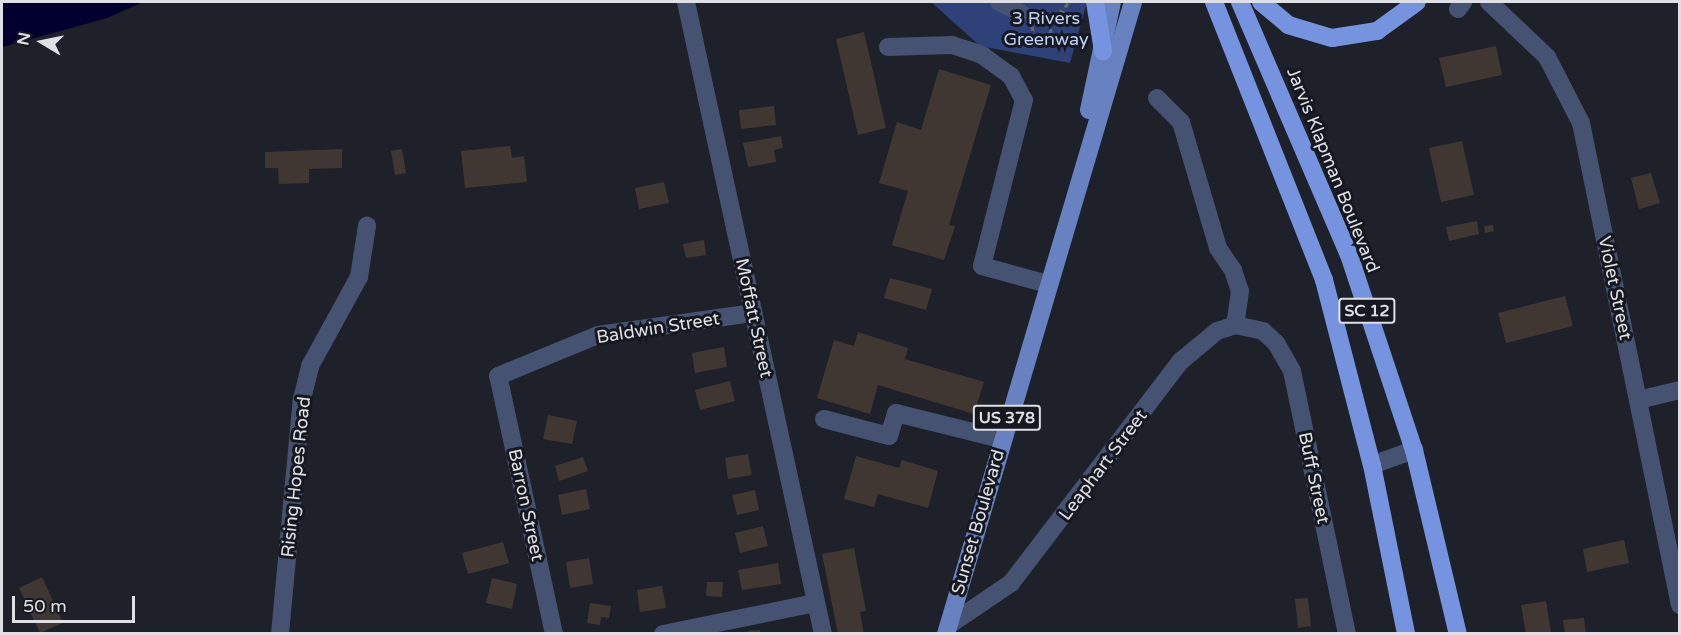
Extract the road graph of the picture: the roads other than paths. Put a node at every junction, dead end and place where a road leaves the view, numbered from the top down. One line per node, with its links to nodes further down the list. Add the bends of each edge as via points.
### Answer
1 (686, 2): 18 (street, Moffatt Street)
2 (999, 2): 11 (street)
3 (1112, 2): 13 (main road, Sunset Boulevard / US 378)
4 (1133, 2): 15 (main road, Sunset Boulevard / US 378)
5 (1214, 2): 26 (highway, SC 12, via 1324,280)
6 (1240, 2): 25 (highway, Jarvis Klapman Boulevard / SC 12, via 1349,255)
7 (1261, 2): 8 (highway, via 1288,26 1339,38 1377,31)
8 (1417, 2)
9 (1489, 2): 22 (street, Violet Street, via 1547,57 1581,123)
10 (1092, 10): 13 (highway)
11 (1021, 13)
12 (888, 47): 17 (street, via 952,45 982,55 1011,76 1024,100 982,266)
13 (1103, 51): 15 (main road, Sunset Boulevard / US 378, via 1078,152)
14 (1157, 98): 19 (street, via 1181,122 1218,248 1233,270 1240,291)
15 (1073, 204): 17 (main road, Sunset Boulevard / US 378)
16 (366, 226): 30 (street, Rising Hopes Road, via 359,277 310,366 302,399)
17 (1048, 284): 24 (main road, Sunset Boulevard / US 378)
18 (753, 313): 20 (street, Baldwin Street, via 598,335); 27 (street, Moffatt Street)
19 (1235, 325): 29 (street, Leaphart Street, via 1216,331 1181,361 1011,583); 34 (street, Buff Street, via 1263,331 1286,357 1296,386)
20 (498, 376): 31 (street, Barron Street)
21 (1680, 390): 22 (street)
22 (1638, 400): 28 (street, Violet Street)
23 (824, 419): 24 (street, via 889,436 896,413)
24 (1001, 439): 29 (main road, Sunset Boulevard / US 378)
25 (1414, 450): 26 (street); 36 (highway, Jarvis Klapman Boulevard / SC 12)
26 (1372, 465): 35 (highway, SC 12)
27 (816, 603): 32 (street); 33 (street, Moffatt Street)
28 (1680, 605)
29 (947, 629)
30 (280, 633)
31 (554, 633)
32 (663, 633)
33 (823, 633)
34 (1347, 633)
35 (1406, 633)
36 (1458, 633)

